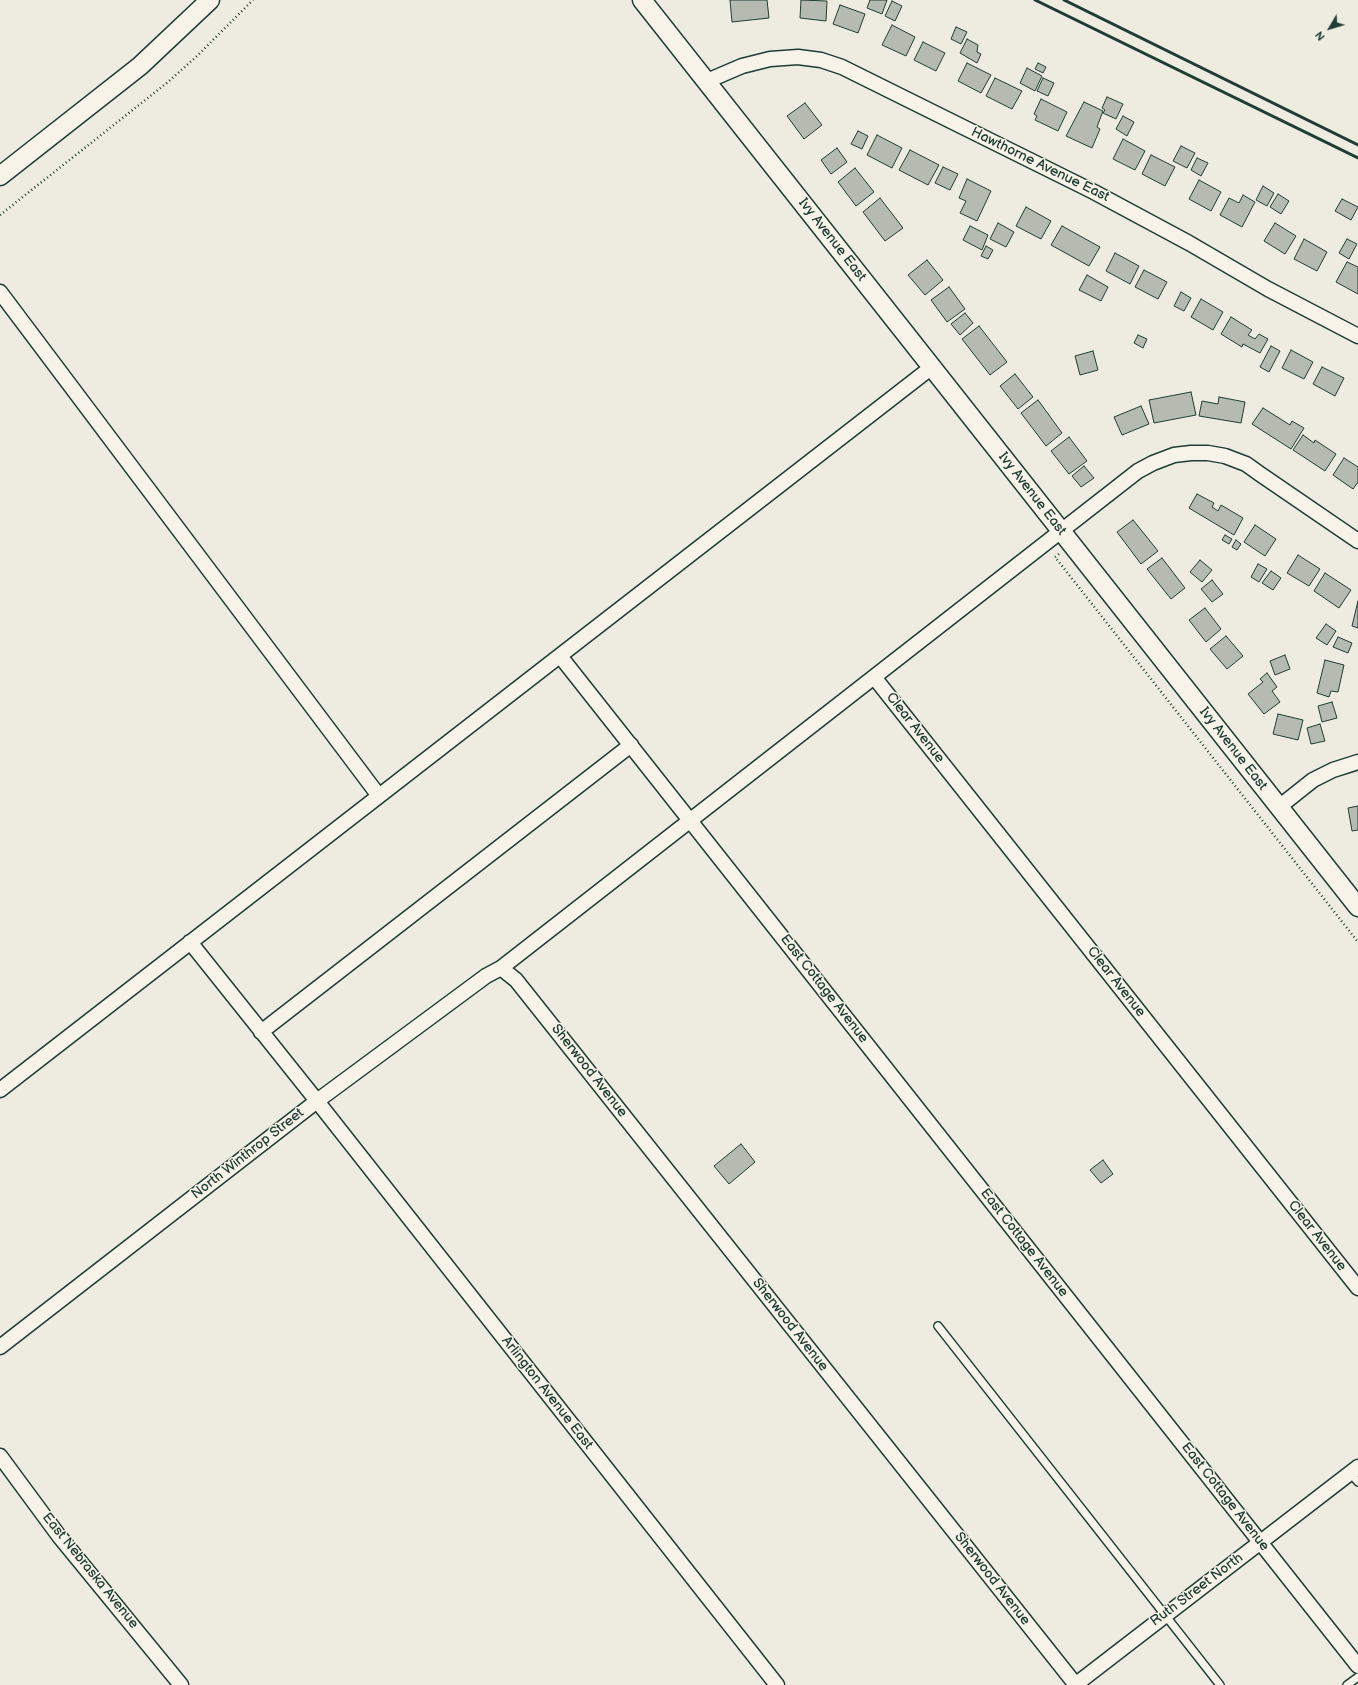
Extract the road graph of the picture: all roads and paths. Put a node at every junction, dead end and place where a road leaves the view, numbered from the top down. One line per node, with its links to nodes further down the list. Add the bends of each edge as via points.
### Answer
1 (210, 0): 5 (street, via 117,85)
2 (253, 0): 6 (path, via 168,82)
3 (642, 0): 4 (street, Ivy Avenue East)
4 (707, 82): 8 (street, Hawthorne Avenue East, via 742,66 770,59 798,57 821,60 842,67 1094,192 1190,243 1294,304); 9 (street, Ivy Avenue East)
5 (0, 176)
6 (0, 216)
7 (0, 292): 17 (street)
8 (1358, 336)
9 (932, 367): 10 (street, Ivy Avenue East); 13 (street)
10 (1061, 531): 11 (street, North Winthrop Street, via 1153,463 1174,455 1208,453 1246,464); 14 (street, North Winthrop Street); 18 (street, Ivy Avenue East)
11 (1358, 540)
12 (1061, 552): 22 (path, via 1055,557)
13 (560, 656): 15 (street, East Cottage Avenue); 17 (street)
14 (874, 677): 19 (street, North Winthrop Street); 27 (street, Clear Avenue)
15 (631, 745): 19 (street, East Cottage Avenue); 24 (street)
16 (1358, 762): 18 (street, via 1313,780)
17 (379, 796): 21 (street)
18 (1279, 807): 20 (street, Ivy Avenue East)
19 (691, 820): 23 (street, North Winthrop Street); 32 (street, East Cottage Avenue)
20 (1358, 907)
21 (190, 942): 24 (street, Arlington Avenue East); 25 (street)
22 (1358, 942)
23 (501, 968): 26 (street, North Winthrop Street, via 486,976); 38 (street, Sherwood Avenue, via 516,980)
24 (261, 1032): 26 (street, Arlington Avenue East)
25 (0, 1090)
26 (317, 1101): 29 (street, North Winthrop Street); 37 (street, Arlington Avenue East)
27 (1358, 1288)
28 (938, 1326): 33 (lane)
29 (0, 1347)
30 (0, 1456): 36 (street, East Nebraska Avenue, via 59,1536)
31 (1355, 1474): 32 (street, Ruth Street North)
32 (1260, 1542): 33 (street, Ruth Street North); 34 (street, East Cottage Avenue)
33 (1165, 1615): 38 (street, Ruth Street North); 39 (lane)
34 (1358, 1666)
35 (1358, 1677): 40 (lane)
36 (181, 1685)
37 (776, 1685)
38 (1075, 1685)
39 (1220, 1685)
40 (1347, 1685)

